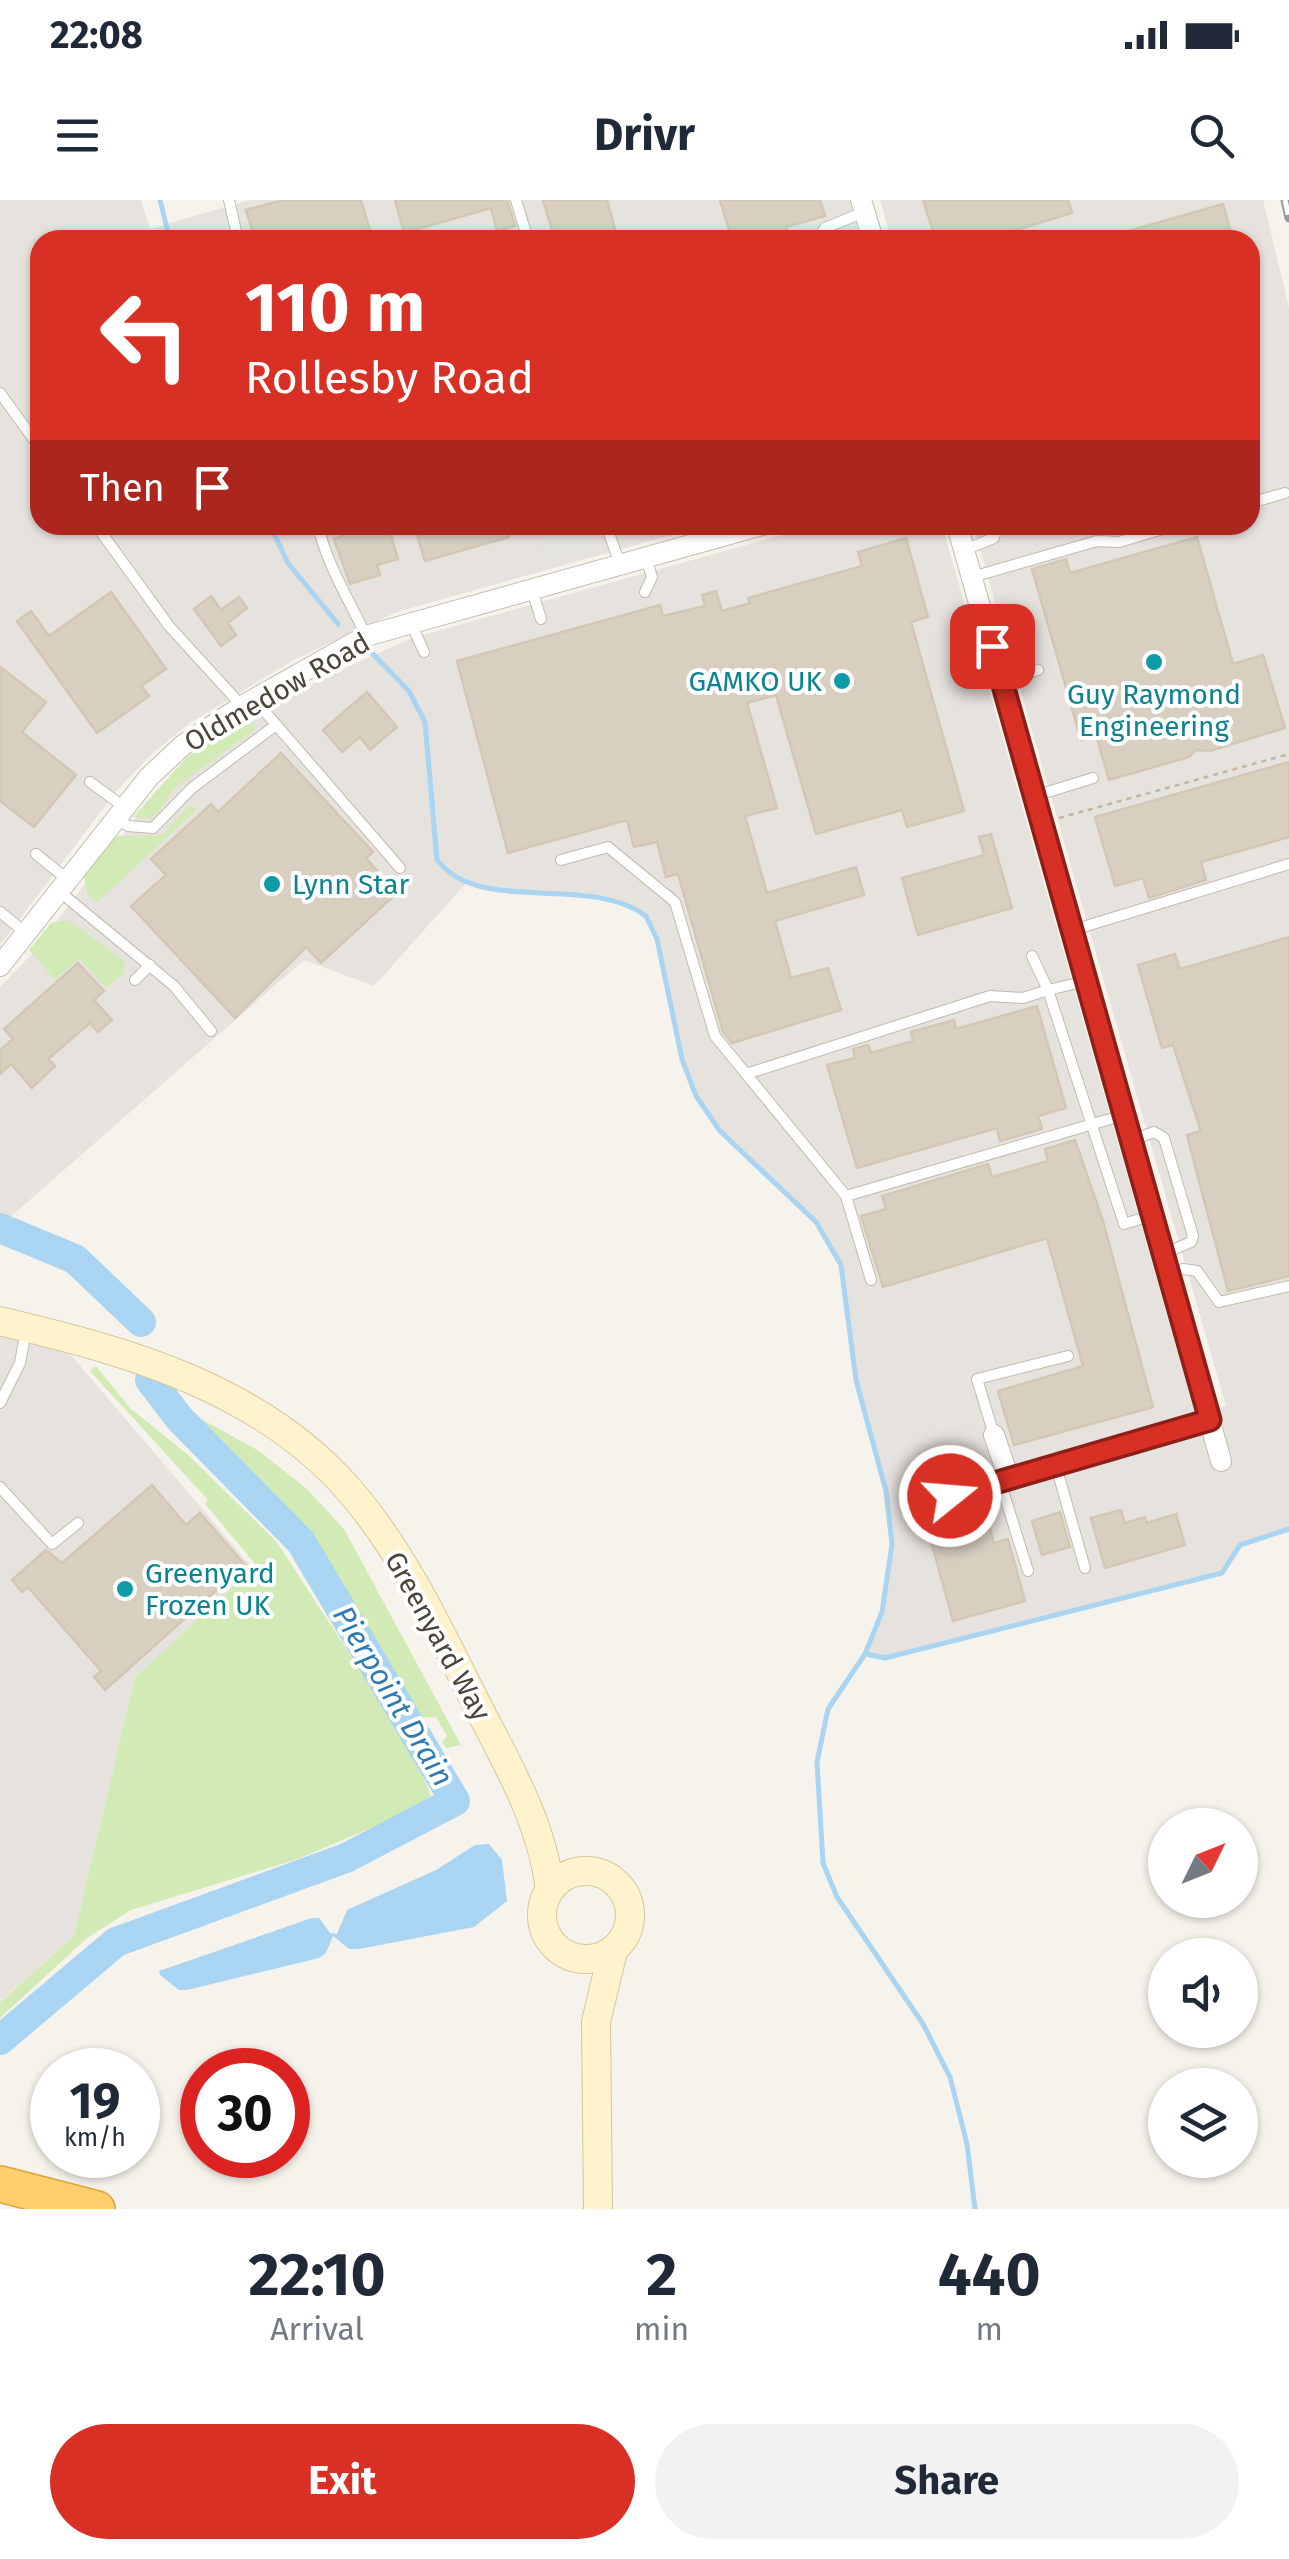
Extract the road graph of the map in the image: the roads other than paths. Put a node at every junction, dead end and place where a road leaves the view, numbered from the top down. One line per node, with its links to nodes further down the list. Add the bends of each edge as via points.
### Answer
1 (229, 200): 4 (lane)
2 (516, 200): 5 (lane)
3 (862, 206): 6 (lane); 7 (street)
4 (236, 230)
5 (525, 230)
6 (824, 230)
7 (869, 230)
8 (0, 393): 9 (lane)
9 (30, 434)
10 (1285, 493): 11 (lane)
11 (1260, 501)
12 (103, 535): 31 (lane, via 169,626)
13 (321, 535): 27 (lane, via 338,588)
14 (610, 535): 21 (lane)
15 (710, 535): 20 (street, Oldmedow Road)
16 (960, 535): 19 (street)
17 (995, 535): 19 (lane)
18 (1142, 535): 22 (lane)
19 (964, 550): 22 (street)
20 (646, 558): 21 (street, Oldmedow Road); 24 (lane, via 652,578)
21 (620, 565): 23 (street, Oldmedow Road)
22 (972, 577): 30 (street)
23 (532, 590): 25 (lane); 26 (street, Oldmedow Road)
24 (645, 592)
25 (541, 619)
26 (412, 622): 27 (street, Oldmedow Road); 28 (lane)
27 (366, 636): 31 (street, Oldmedow Road)
28 (424, 652)
29 (1038, 670): 30 (lane)
30 (1002, 681): 35 (street)
31 (248, 703): 32 (lane); 36 (street, Oldmedow Road, via 183,744)
32 (276, 725): 36 (lane, via 192,788 153,828 128,826); 40 (lane)
33 (1093, 778): 35 (lane)
34 (90, 782): 36 (lane)
35 (1035, 796): 43 (street)
36 (119, 812): 41 (street, Oldmedow Road)
37 (36, 854): 41 (lane)
38 (561, 860): 52 (lane, via 608,847 675,902 715,1036)
39 (1289, 864): 43 (lane)
40 (400, 868)
41 (64, 886): 44 (street, Oldmedow Road); 46 (lane)
42 (0, 912): 44 (lane)
43 (1073, 930): 49 (street)
44 (28, 935): 47 (street, Oldmedow Road)
45 (1032, 956): 50 (lane)
46 (150, 965): 48 (lane); 51 (lane)
47 (0, 966)
48 (135, 980)
49 (1087, 980): 50 (lane); 53 (street)
50 (1048, 990): 52 (lane, via 1023,998 990,996); 54 (lane)
51 (211, 1031)
52 (746, 1074): 56 (lane)
53 (1125, 1115): 54 (lane); 55 (street)
54 (1089, 1126): 56 (lane); 57 (lane, via 1124,1224)
55 (1132, 1140): 57 (street); 58 (lane, via 1154,1132 1164,1138 1193,1236)
56 (846, 1196): 59 (lane)
57 (1152, 1215): 58 (street)
58 (1166, 1264): 60 (lane, via 1197,1271 1214,1296 1229,1303); 64 (street)
59 (871, 1280)
60 (1289, 1286)
61 (13, 1324): 63 (lane, via 20,1363); 74 (street, Greenyard Way, via 170,1368 251,1408 306,1448 350,1490 403,1564)
62 (1068, 1356): 65 (lane, via 977,1379)
63 (0, 1404)
64 (1210, 1420): 66 (street); 67 (street)
65 (994, 1434): 68 (street)
66 (1222, 1461)
67 (1056, 1465): 68 (street); 72 (lane)
68 (1004, 1480): 70 (street); 73 (lane)
69 (1, 1490): 71 (lane, via 52,1544)
70 (950, 1496)
71 (78, 1523)
72 (1085, 1568)
73 (1028, 1571)
74 (535, 1819): 75 (street, Greenyard Way, via 568,1855); 76 (street, Greenyard Way)
75 (603, 1874): 76 (street, via 574,1872); 77 (street, via 630,1907 628,1932)
76 (550, 1889): 78 (street, via 543,1925 558,1950)
77 (613, 1951): 78 (street, via 600,1958); 79 (street)
78 (571, 1957): 79 (street)
79 (596, 2022): 81 (street)
80 (0, 2184): 82 (highway)
81 (596, 2206)
82 (97, 2209)

